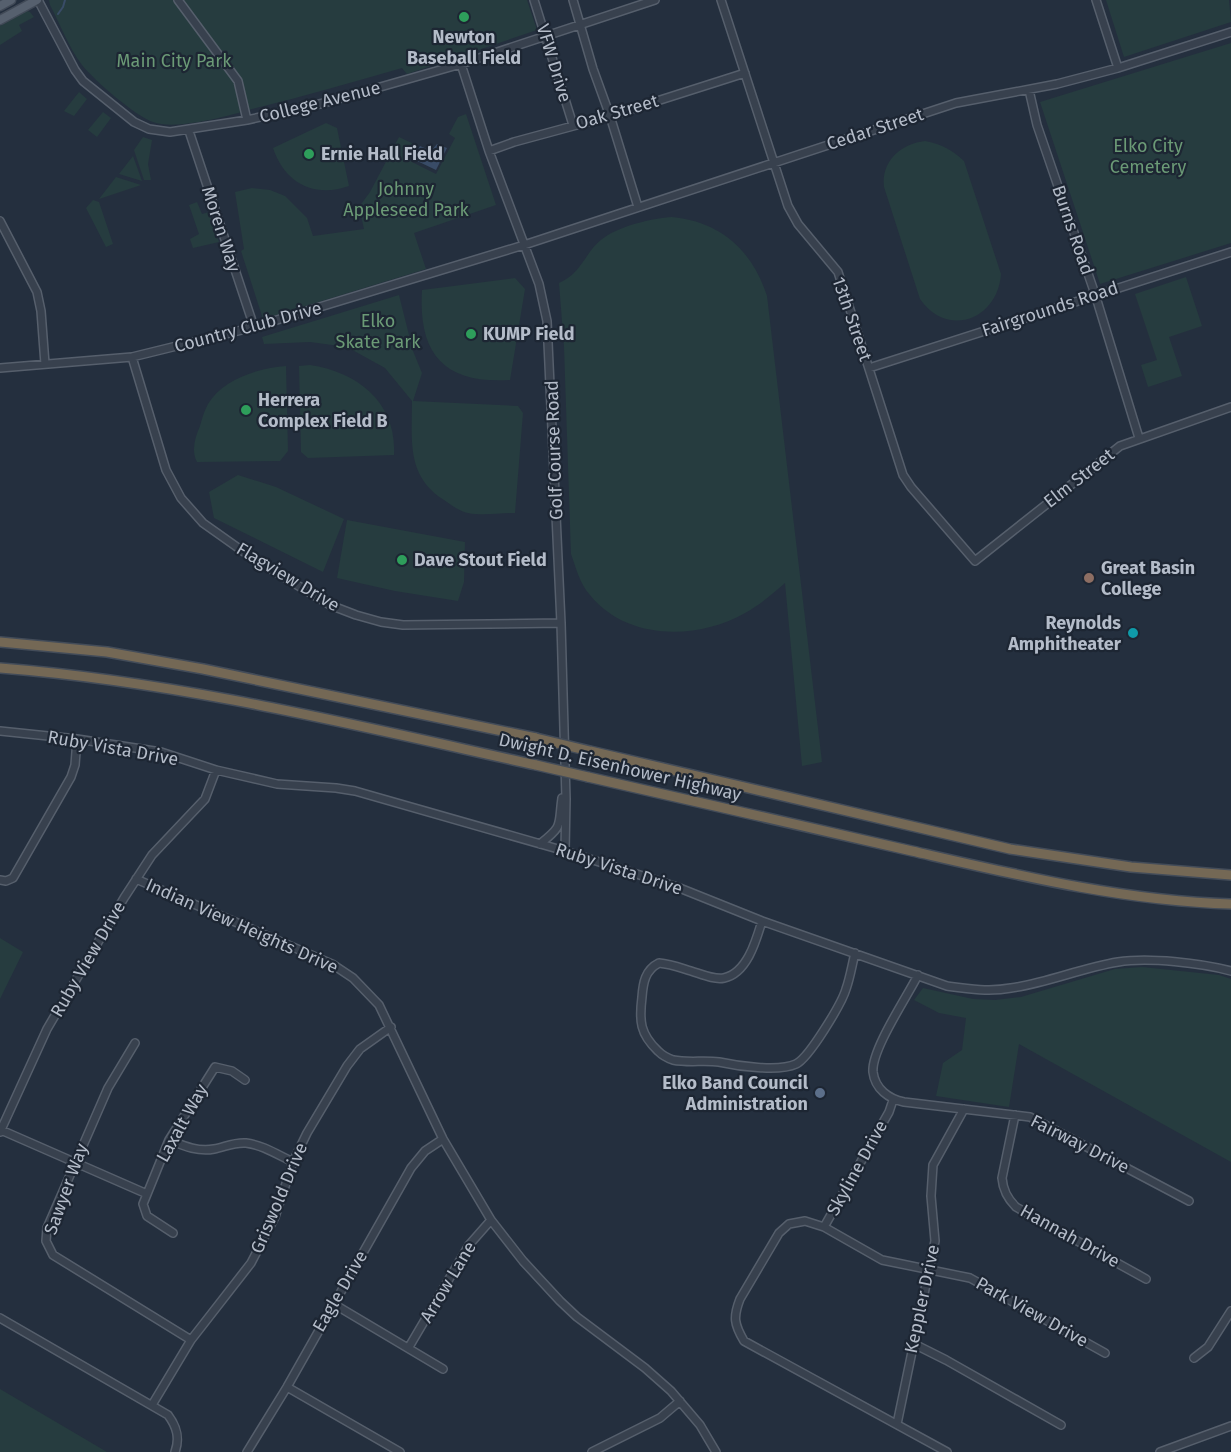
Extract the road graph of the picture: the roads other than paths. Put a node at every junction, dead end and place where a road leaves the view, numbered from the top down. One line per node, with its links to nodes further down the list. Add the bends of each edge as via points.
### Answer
1 (11, 0): 9 (main road)
2 (37, 0): 10 (main road); 21 (street, College Avenue, via 86,84 144,127 170,132)
3 (178, 0): 19 (street, via 238,81)
4 (534, 0): 13 (street, VFW Drive)
5 (573, 0): 11 (street)
6 (655, 0): 11 (street, College Avenue)
7 (721, 0): 16 (street, 13th Street)
8 (1096, 0): 15 (street)
9 (0, 8)
10 (0, 20)
11 (581, 25): 13 (street, College Avenue); 18 (street)
12 (1231, 32): 15 (street, Cedar Street)
13 (546, 36): 14 (street, College Avenue); 20 (street, VFW Drive)
14 (461, 64): 19 (street, College Avenue, via 324,103); 22 (street, Golf Course Road)
15 (1118, 68): 17 (street, Cedar Street)
16 (745, 73): 18 (street, Oak Street); 23 (street, 13th Street)
17 (1029, 90): 23 (street, Cedar Street, via 957,103); 28 (street, Burns Road)
18 (610, 116): 20 (street, Oak Street); 24 (street)
19 (247, 120): 21 (street, College Avenue)
20 (573, 125): 22 (street, Oak Street)
21 (189, 130): 29 (street, Moren Way)
22 (489, 151): 26 (street, Golf Course Road)
23 (774, 163): 24 (street, Cedar Street); 33 (street, 13th Street, via 798,224 838,272)
24 (638, 207): 26 (street, Cedar Street)
25 (0, 221): 31 (street, via 37,292)
26 (524, 245): 29 (street, Country Club Drive); 37 (street, Golf Course Road, via 539,284 550,339)
27 (1231, 252): 28 (street, Fairgrounds Road)
28 (1095, 294): 33 (street, Fairgrounds Road); 35 (street, Burns Road)
29 (254, 327): 30 (street, Country Club Drive)
30 (132, 357): 31 (street, Country Club Drive); 37 (street, Flagview Drive, via 162,457 181,498 203,524 261,563 330,605 381,622)
31 (45, 364): 32 (street, Country Club Drive)
32 (0, 368)
33 (869, 368): 36 (street, 13th Street, via 903,475)
34 (1231, 407): 35 (street, Elm Street)
35 (1139, 438): 36 (street, Elm Street, via 1111,452)
36 (975, 561)
37 (561, 623): 43 (street, Golf Course Road)
38 (0, 642): 46 (highway, Dwight D. Eisenhower Highway, bridge, via 107,652 203,669 536,738 1010,849 1131,867)
39 (0, 668): 49 (highway, Dwight D. Eisenhower Highway, bridge, via 96,677 199,693 536,765 1005,873 1166,899)
40 (0, 731): 41 (street, Ruby Vista Drive)
41 (77, 739): 42 (street, Ruby Vista Drive, via 161,752); 48 (street, via 71,777 13,878)
42 (216, 770): 44 (street, Ruby Vista Drive, via 277,784 356,791); 47 (street, Ruby View Drive, via 205,799)
43 (566, 781): 44 (street, via 558,827); 45 (street, Golf Course Road)
44 (540, 844): 45 (street, Ruby Vista Drive)
45 (565, 851): 50 (street, Ruby Vista Drive, via 677,887)
46 (1231, 875)
47 (136, 879): 54 (street, Indian View Heights Drive, via 342,970 372,996); 60 (street, Ruby View Drive, via 47,1029)
48 (0, 880)
49 (1231, 904)
50 (762, 921): 51 (street, Ruby Vista Drive); 51 (street, via 744,965 724,978 669,963 659,963 648,972 643,983 641,1023 644,1036 663,1056 732,1065 795,1064 818,1039 846,991)
51 (855, 954): 53 (street, Ruby Vista Drive)
52 (1231, 971): 53 (street, Ruby Vista Drive, via 1143,960 992,990 947,986)
53 (918, 975): 57 (street, Skyline Drive, via 874,1063 876,1081)
54 (391, 1027): 61 (street, Indian View Heights Drive); 64 (street, Griswold Drive, via 352,1058)
55 (135, 1043): 63 (street, Sawyer Way, via 108,1088)
56 (245, 1080): 62 (street, Laxalt Way, via 232,1071 214,1067)
57 (893, 1100): 58 (street, Fairway Drive); 68 (street, Skyline Drive)
58 (964, 1109): 59 (street, Fairway Drive); 70 (street, Keppler Drive, via 933,1165 935,1242)
59 (1015, 1114): 66 (street, Fairway Drive, via 1045,1123); 71 (street, Hannah Drive, via 1002,1178 1008,1198 1016,1207)
60 (0, 1131): 63 (street)
61 (443, 1139): 67 (street, Indian View Heights Drive); 72 (street, Eagle Drive, via 425,1151 411,1168)
62 (169, 1140): 64 (street, via 202,1150 248,1143); 65 (street, Laxalt Way)
63 (75, 1162): 65 (street); 75 (street, Sawyer Way, via 47,1228 48,1248 77,1271)
64 (293, 1162): 75 (street, Griswold Drive, via 274,1217 251,1263)
65 (147, 1194): 69 (street, via 142,1204 147,1216)
66 (1188, 1201)
67 (491, 1220): 77 (street, Arrow Lane, via 469,1245); 82 (street, Indian View Heights Drive, via 560,1301)
68 (824, 1227): 70 (street, Park View Drive, via 882,1260); 84 (street, Skyline Drive, via 796,1221 778,1233 740,1299 734,1318 736,1327 744,1341)
69 (173, 1233)
70 (930, 1269): 76 (street, Keppler Drive); 78 (street, Park View Drive, via 970,1278)
71 (1146, 1279)
72 (332, 1304): 77 (street); 81 (street, Eagle Drive)
73 (1231, 1311): 79 (street, via 1208,1347)
74 (0, 1318): 83 (street)
75 (191, 1340): 83 (street, Griswold Drive)
76 (912, 1343): 84 (street, Keppler Drive); 85 (street)
77 (409, 1347): 80 (street)
78 (1105, 1353)
79 (1194, 1359)
80 (443, 1369)
81 (286, 1387): 88 (street, Eagle Drive); 89 (street)
82 (680, 1401): 90 (street, via 660,1418); 91 (street, Indian View Heights Drive)
83 (152, 1405): 87 (street, via 174,1424 178,1434)
84 (897, 1424): 92 (street, Skyline Drive)
85 (1061, 1425)
86 (1230, 1429): 93 (street)
87 (175, 1452)
88 (247, 1452)
89 (400, 1452)
90 (592, 1452)
91 (716, 1452)
92 (947, 1452)
93 (1160, 1452)

